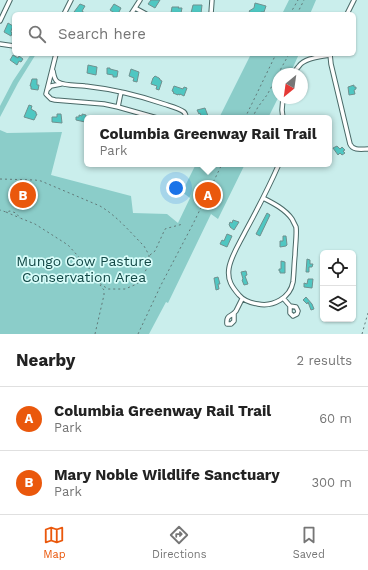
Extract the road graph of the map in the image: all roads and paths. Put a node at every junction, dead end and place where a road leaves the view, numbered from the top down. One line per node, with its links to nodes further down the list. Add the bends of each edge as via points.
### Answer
1 (10, 0): 16 (street)
2 (71, 0): 9 (street)
3 (140, 0): 8 (street)
4 (212, 0): 12 (street)
5 (298, 0): 13 (path)
6 (304, 0): 14 (path)
7 (354, 0): 15 (street)
8 (135, 8): 10 (street); 11 (street)
9 (65, 12)
10 (132, 12)
11 (142, 12)
12 (211, 12)
13 (291, 12)
14 (298, 12)
15 (348, 12)
16 (0, 21)
17 (0, 44): 18 (street)
18 (12, 46)
19 (56, 56): 26 (street)
20 (275, 56): 35 (path)
21 (288, 56): 24 (path)
22 (323, 56): 25 (street, via 308,60)
23 (330, 56): 38 (street, via 351,147)
24 (281, 68)
25 (297, 68)
26 (53, 70): 27 (street, via 55,80); 29 (street)
27 (62, 84): 29 (street, via 51,86); 30 (street)
28 (272, 85): 36 (path)
29 (47, 90): 32 (street, via 48,97 55,100)
30 (121, 92): 32 (street); 34 (street, via 169,106)
31 (282, 104): 37 (street)
32 (118, 107): 33 (street)
33 (146, 115)
34 (185, 115)
35 (246, 115)
36 (254, 115)
37 (283, 115)
38 (368, 149)
39 (221, 167): 53 (path)
40 (278, 167): 42 (street)
41 (0, 179): 45 (path, via 34,180 100,206 116,218 144,246)
42 (263, 198): 47 (street, via 285,211 296,227 293,283); 48 (street, via 229,268 230,282)
43 (0, 210): 46 (path, via 35,224 68,245)
44 (183, 224): 45 (path, via 165,229 155,251)
45 (149, 255): 46 (path, via 146,270 137,284 125,289 108,289)
46 (99, 283): 52 (path, via 104,294)
47 (283, 298): 48 (street, via 274,304 264,305); 49 (street)
48 (242, 299): 50 (street)
49 (290, 306)
50 (234, 313)
51 (368, 313): 54 (path)
52 (95, 334)
53 (138, 334)
54 (362, 334)

